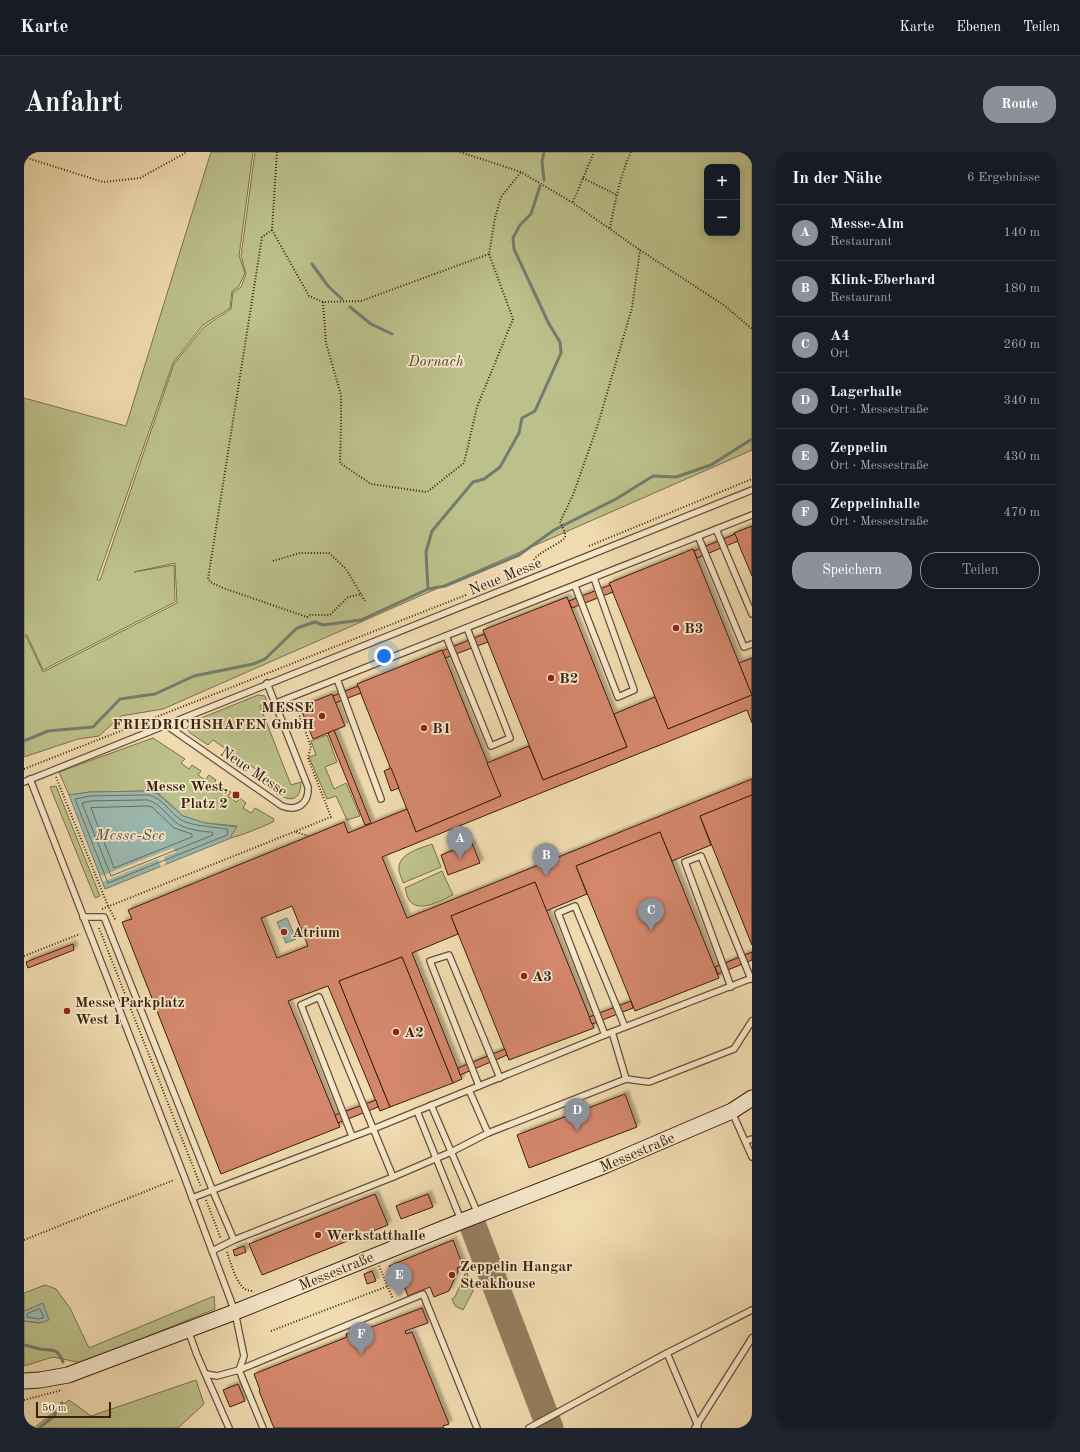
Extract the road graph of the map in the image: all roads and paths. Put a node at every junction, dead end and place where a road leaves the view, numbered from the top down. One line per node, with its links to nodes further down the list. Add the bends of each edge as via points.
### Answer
1 (187, 152): 6 (path, via 140,178 103,182)
2 (277, 152): 12 (path)
3 (460, 152): 7 (path)
4 (594, 152): 8 (path)
5 (631, 152): 9 (path)
6 (24, 157)
7 (521, 172): 10 (path); 14 (path, via 501,197)
8 (582, 178): 9 (path); 10 (path)
9 (617, 195): 11 (path)
10 (573, 203): 11 (path)
11 (610, 228): 13 (path)
12 (272, 230): 15 (path, via 309,296); 28 (path, via 262,237 208,579 223,588 307,617 330,615 348,597)
13 (640, 250): 16 (path, via 725,306); 24 (path, via 632,308 598,424 573,495 560,522 565,537 538,555 528,571)
14 (489, 254): 15 (path, via 360,301); 15 (path, via 513,319 477,407 464,463 427,492 371,484 340,463 341,395 326,343)
15 (323, 302)
16 (752, 329)
17 (752, 479): 22 (path)
18 (752, 490): 35 (lane, Neue Messe)
19 (752, 515): 20 (lane)
20 (716, 529): 21 (lane); 30 (lane)
21 (698, 536): 25 (lane); 33 (lane, via 744,647)
22 (584, 548)
23 (272, 561): 28 (path, via 300,553 329,554 346,569)
24 (535, 568)
25 (594, 578): 26 (lane); 26 (lane, via 634,690 618,696)
26 (574, 586): 31 (lane)
27 (472, 593): 39 (path)
28 (362, 594): 29 (path)
29 (365, 601)
30 (752, 614)
31 (467, 628): 32 (lane); 32 (lane, via 510,738 491,746)
32 (446, 636): 34 (lane)
33 (752, 644)
34 (337, 680): 36 (lane); 43 (lane)
35 (267, 683): 37 (lane, Neue Messe); 38 (lane, Neue Messe)
36 (292, 697): 37 (lane); 44 (path, via 311,746 308,758 331,817)
37 (276, 703): 38 (lane, Neue Messe, via 308,787 306,800 295,808 282,806)
38 (166, 725): 40 (lane, Neue Messe)
39 (24, 769)
40 (54, 770): 41 (lane, Neue Messe); 46 (path)
41 (30, 779): 42 (lane, Neue Messe); 48 (lane)
42 (24, 782)
43 (381, 799)
44 (295, 831): 45 (path); 46 (path)
45 (308, 836)
46 (108, 906): 47 (path)
47 (102, 909)
48 (83, 917): 76 (lane, via 104,917); 78 (lane)
49 (99, 928): 77 (path)
50 (80, 934): 51 (path)
51 (24, 956)
52 (752, 979): 53 (lane); 53 (lane, via 701,856 684,862)
53 (731, 987): 55 (lane)
54 (752, 1021): 59 (lane, via 734,1049 649,1082)
55 (625, 1027): 56 (lane); 57 (lane, via 575,906 558,913)
56 (612, 1032): 57 (lane); 59 (lane)
57 (605, 1035): 58 (lane)
58 (500, 1078): 60 (lane); 60 (lane, via 449,955 430,961)
59 (626, 1079): 67 (lane)
60 (479, 1086): 61 (lane)
61 (470, 1090): 63 (lane); 67 (lane)
62 (752, 1098): 65 (street, Messestraße)
63 (430, 1105): 64 (lane); 71 (lane)
64 (417, 1111): 66 (lane); 73 (lane)
65 (732, 1112): 70 (lane); 79 (street, Messestraße)
66 (373, 1129): 68 (lane); 68 (lane, via 319,997 301,1005); 74 (lane)
67 (488, 1133): 71 (lane)
68 (352, 1136): 76 (lane)
69 (752, 1139): 70 (lane)
70 (746, 1142): 72 (lane)
71 (451, 1152): 73 (lane); 79 (lane)
72 (752, 1157)
73 (436, 1159): 74 (lane); 79 (lane)
74 (393, 1177): 81 (lane)
75 (174, 1180): 80 (path)
76 (212, 1189): 77 (lane); 81 (lane)
77 (203, 1193): 78 (lane); 82 (path)
78 (192, 1198): 83 (lane)
79 (470, 1219): 89 (street, Messestraße)
80 (24, 1240)
81 (234, 1240): 82 (lane)
82 (224, 1245): 83 (lane); 86 (path, via 239,1283)
83 (212, 1251): 89 (lane)
84 (378, 1264): 85 (path)
85 (388, 1286): 87 (path); 91 (path)
86 (256, 1294)
87 (395, 1305): 94 (lane); 100 (lane, via 423,1294)
88 (752, 1310): 93 (lane)
89 (235, 1312): 90 (street, Messestraße); 94 (lane, via 244,1356)
90 (188, 1330): 95 (lane); 96 (street, Messestraße, via 68,1375)
91 (271, 1332)
92 (752, 1338): 97 (lane)
93 (667, 1353): 97 (lane); 101 (lane)
94 (239, 1370): 95 (lane, via 217,1376); 99 (lane)
95 (206, 1374): 98 (lane)
96 (24, 1380)
97 (697, 1427)
98 (229, 1428)
99 (263, 1428)
100 (477, 1428)
101 (529, 1428)

